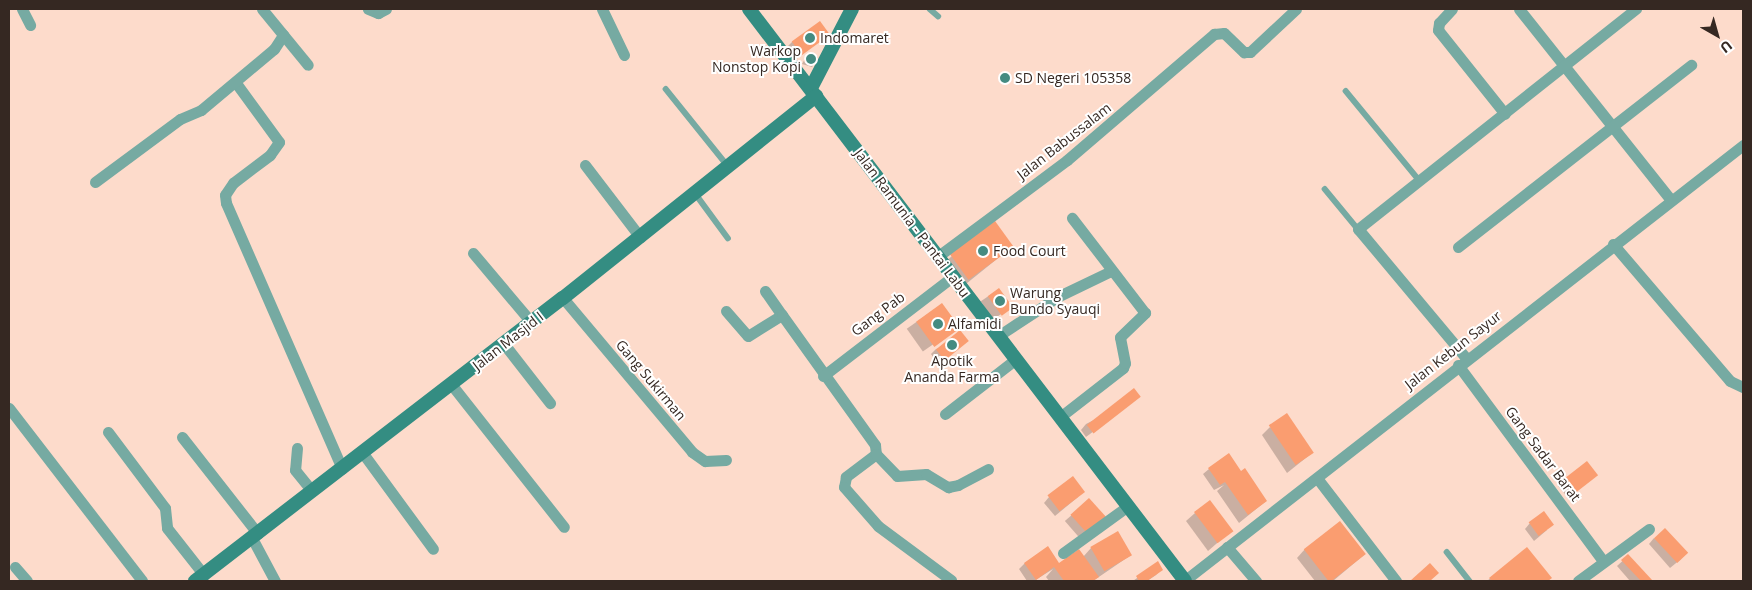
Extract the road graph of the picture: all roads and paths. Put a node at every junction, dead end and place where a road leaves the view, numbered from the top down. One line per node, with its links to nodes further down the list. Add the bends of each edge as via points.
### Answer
1 (22, 9): 14 (street)
2 (262, 9): 15 (street)
3 (368, 9): 4 (street, via 378,13)
4 (386, 9)
5 (602, 9): 16 (street)
6 (749, 9): 23 (main road, Jalan Ramunia - Pantai Labu)
7 (852, 9): 23 (main road)
8 (930, 9): 13 (lane)
9 (1296, 9): 41 (street, Jalan Babussalam, via 1250,52 1244,52 1224,33 1214,34 1067,160)
10 (1452, 9): 24 (street, via 1439,23 1438,30)
11 (1519, 9): 19 (street)
12 (1628, 11): 19 (street)
13 (938, 16)
14 (30, 25)
15 (283, 36): 17 (street); 20 (street, via 274,49)
16 (624, 54)
17 (308, 65)
18 (1691, 65): 25 (street)
19 (1567, 66): 24 (street); 25 (street)
20 (236, 82): 30 (street, via 201,110 180,119); 66 (street, via 279,142 270,155 233,183 225,196 226,203)
21 (666, 89): 28 (lane)
22 (1346, 91): 29 (lane)
23 (814, 92): 28 (main road, Jalan Masjid I); 41 (main road, Jalan Ramunia - Pantai Labu)
24 (1505, 114): 29 (street)
25 (1612, 126): 33 (street); 39 (street)
26 (1743, 145): 33 (street, Jalan Kebun Sayur)
27 (585, 165): 36 (street)
28 (730, 168): 32 (main road, Jalan Masjid I)
29 (1419, 180): 35 (street)
30 (95, 182)
31 (1325, 189): 35 (lane)
32 (695, 193): 36 (main road, Jalan Masjid I); 37 (lane)
33 (1671, 200): 38 (street, Jalan Kebun Sayur)
34 (1072, 218): 42 (street)
35 (1358, 229): 52 (street, Gang Sadar Barat)
36 (640, 237): 45 (main road, Jalan Masjid I)
37 (728, 238)
38 (1613, 244): 52 (street, Jalan Kebun Sayur); 55 (street, via 1730,381)
39 (1458, 247)
40 (473, 253): 48 (street)
41 (937, 257): 43 (main road, Jalan Ramunia - Pantai Labu)
42 (1111, 271): 49 (street, via 1059,296); 59 (street, via 1145,313 1120,337 1123,368)
43 (952, 277): 49 (main road, Jalan Ramunia - Pantai Labu); 53 (street, Gang Pab)
44 (765, 292): 47 (street)
45 (563, 298): 48 (main road, Jalan Masjid I); 65 (street, Gang Sukirman, via 692,452 706,461)
46 (726, 311): 47 (street, via 743,333 750,336)
47 (782, 314): 53 (street)
48 (532, 322): 50 (main road, Jalan Masjid I)
49 (998, 336): 51 (main road, Jalan Ramunia - Pantai Labu)
50 (504, 344): 54 (main road, Jalan Masjid I); 56 (street)
51 (1016, 359): 58 (street); 59 (main road, Jalan Ramunia - Pantai Labu)
52 (1462, 362): 68 (street, Jalan Kebun Sayur); 78 (street, Gang Sadar Barat)
53 (823, 376): 64 (street, via 875,446)
54 (452, 384): 63 (main road, Jalan Masjid I); 71 (street)
55 (1743, 387)
56 (550, 403)
57 (9, 408): 83 (street)
58 (945, 414)
59 (1060, 417): 70 (main road, Jalan Ramunia - Pantai Labu)
60 (108, 432): 80 (street, via 165,508 167,528)
61 (182, 437): 73 (street)
62 (297, 448): 69 (street, via 295,470)
63 (362, 452): 66 (main road, Jalan Masjid I); 75 (street)
64 (876, 454): 67 (street, via 897,476 926,474 948,487); 81 (street, via 846,477 844,487 878,526)
65 (726, 460)
66 (342, 468): 69 (main road, Jalan Masjid I)
67 (988, 469)
68 (1317, 478): 74 (street, Jalan Kebun Sayur); 87 (street)
69 (312, 491): 73 (main road, Jalan Masjid I)
70 (1128, 506): 77 (street); 85 (main road, Jalan Ramunia - Pantai Labu)
71 (564, 527)
72 (1649, 529): 78 (street)
73 (255, 536): 80 (main road, Jalan Masjid I); 84 (street)
74 (1227, 547): 85 (street, Jalan Kebun Sayur); 86 (street)
75 (433, 549)
76 (1448, 552): 88 (lane)
77 (1063, 553)
78 (1603, 561): 89 (street)
79 (15, 567): 82 (street)
80 (199, 579)
81 (951, 580)
82 (27, 581)
83 (142, 581)
84 (275, 581)
85 (1184, 581)
86 (1256, 581)
87 (1396, 581)
88 (1470, 581)
89 (1578, 581)

